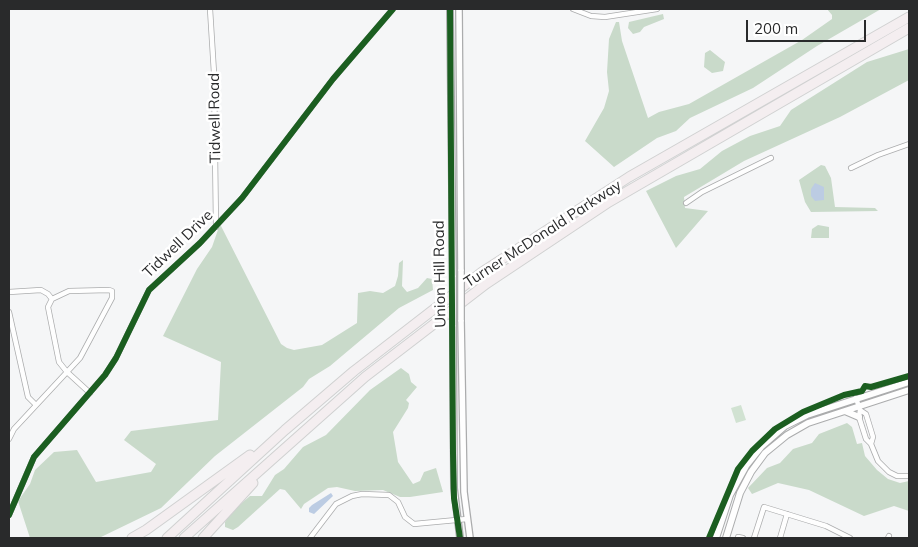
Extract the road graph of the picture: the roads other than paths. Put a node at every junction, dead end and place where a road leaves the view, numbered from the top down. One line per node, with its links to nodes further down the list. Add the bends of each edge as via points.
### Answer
1 (210, 9): 15 (street, Tidwell Road)
2 (393, 9): 15 (street, Tidwell Drive)
3 (450, 9): 36 (street, Union Hill Road, bridge, via 453,453)
4 (459, 9): 35 (street, Union Hill Road, bridge, via 462,457)
5 (572, 9): 6 (street, via 605,17)
6 (657, 9)
7 (909, 10): 10 (highway)
8 (909, 17): 10 (highway, Turner McDonald Parkway)
9 (909, 29): 31 (highway, Turner McDonald Parkway, via 633,188 555,237 405,344)
10 (812, 73): 29 (highway, Turner McDonald Parkway, via 629,177 517,249 396,337)
11 (909, 144): 13 (street)
12 (771, 158): 14 (street)
13 (851, 168)
14 (686, 203)
15 (216, 226): 22 (street, Tidwell Drive, via 149,290 116,358)
16 (9, 292): 17 (street, via 42,290)
17 (52, 299): 19 (street, via 48,312 59,362); 19 (street, via 74,290 112,291 112,298 91,340)
18 (9, 312): 24 (street, via 28,397)
19 (67, 372): 22 (street); 24 (street)
20 (909, 382): 23 (main road)
21 (909, 390): 26 (main road)
22 (90, 393): 34 (street, Tidwell Drive, via 34,457)
23 (856, 398): 26 (street); 44 (main road, via 785,426 762,446 730,495)
24 (36, 405): 28 (street)
25 (844, 411): 26 (main road); 26 (main road); 45 (main road, via 808,423 765,453 740,493)
26 (859, 411): 32 (street, via 866,439 882,467 897,476)
27 (9, 426): 28 (street)
28 (14, 429): 30 (street)
29 (285, 430): 37 (highway); 38 (highway, Turner McDonald Parkway)
30 (9, 439)
31 (288, 444): 39 (highway, Turner McDonald Parkway); 40 (highway)
32 (909, 476)
33 (788, 514): 46 (street, via 764,507); 47 (street); 48 (street, via 826,526)
34 (9, 515)
35 (467, 519): 36 (street); 43 (street, Union Hill Road)
36 (457, 520): 41 (street, via 414,524 405,518 398,502 389,495 362,494 336,504); 42 (street, Union Hill Road)
37 (132, 538)
38 (166, 538)
39 (184, 538)
40 (203, 538)
41 (310, 538)
42 (460, 538)
43 (470, 538)
44 (716, 538)
45 (726, 538)
46 (754, 538)
47 (780, 538)
48 (850, 538)

